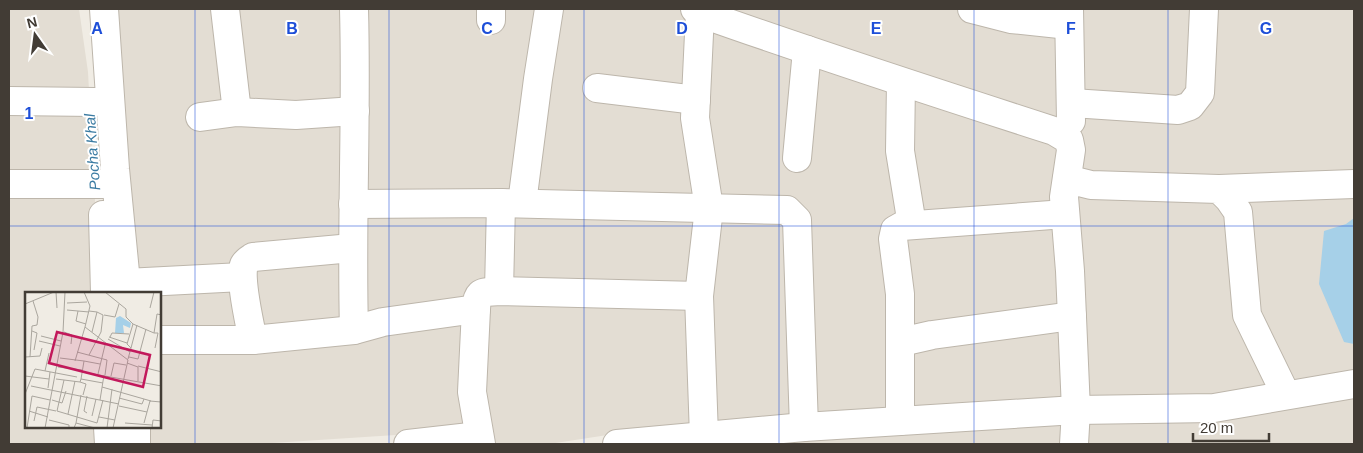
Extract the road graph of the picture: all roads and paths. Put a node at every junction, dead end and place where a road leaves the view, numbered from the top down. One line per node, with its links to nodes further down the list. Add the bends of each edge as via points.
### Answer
1 (88, 9): 15 (street)
2 (104, 9): 34 (street)
3 (225, 9): 18 (street)
4 (354, 9): 17 (street)
5 (550, 9): 27 (street)
6 (972, 9): 9 (street, via 1011,19)
7 (1204, 9): 16 (street, via 1200,93 1190,106 1178,110)
8 (706, 12): 10 (street); 13 (street)
9 (1069, 17): 16 (street)
10 (807, 50): 11 (street); 21 (street)
11 (901, 82): 20 (street, via 1054,131); 31 (street, via 900,151)
12 (597, 88): 13 (street)
13 (696, 100): 29 (street, via 695,118)
14 (9, 101): 15 (street)
15 (95, 102): 24 (street)
16 (1072, 102): 20 (street)
17 (354, 111): 18 (street, via 296,115); 28 (street)
18 (237, 112): 19 (street)
19 (200, 117)
20 (1069, 140): 22 (street, via 1071,150)
21 (797, 158)
22 (1067, 179): 26 (street, via 1091,185); 30 (street)
23 (9, 184): 24 (street)
24 (103, 184): 34 (street)
25 (1354, 184): 26 (street)
26 (1219, 189): 44 (street, via 1238,212 1247,314)
27 (512, 203): 28 (street); 29 (street); 35 (street)
28 (353, 204): 32 (street)
29 (709, 208): 36 (street); 49 (street, via 787,210 797,220)
30 (1065, 214): 31 (street); 38 (street)
31 (912, 225): 42 (street, via 895,230 893,239 900,294)
32 (352, 248): 33 (street, via 253,257 244,266); 39 (street)
33 (242, 277): 34 (street); 41 (street)
34 (120, 290)
35 (499, 291): 36 (street); 37 (street, via 479,295)
36 (700, 296): 50 (street)
37 (476, 309): 39 (street, via 383,322); 51 (street, via 472,392)
38 (1072, 316): 42 (street, via 939,333); 45 (street)
39 (354, 330): 41 (street)
40 (161, 340): 41 (street)
41 (253, 340)
42 (901, 342): 46 (street)
43 (1354, 384): 44 (street)
44 (1286, 395): 45 (street, via 1214,408)
45 (1076, 410): 46 (street); 56 (street)
46 (900, 421): 49 (street)
47 (108, 428): 52 (street)
48 (136, 428): 53 (street)
49 (800, 433): 50 (street)
50 (704, 436): 55 (street)
51 (480, 440): 54 (street)
52 (109, 444)
53 (136, 444)
54 (408, 444)
55 (617, 444)
56 (1074, 444)

